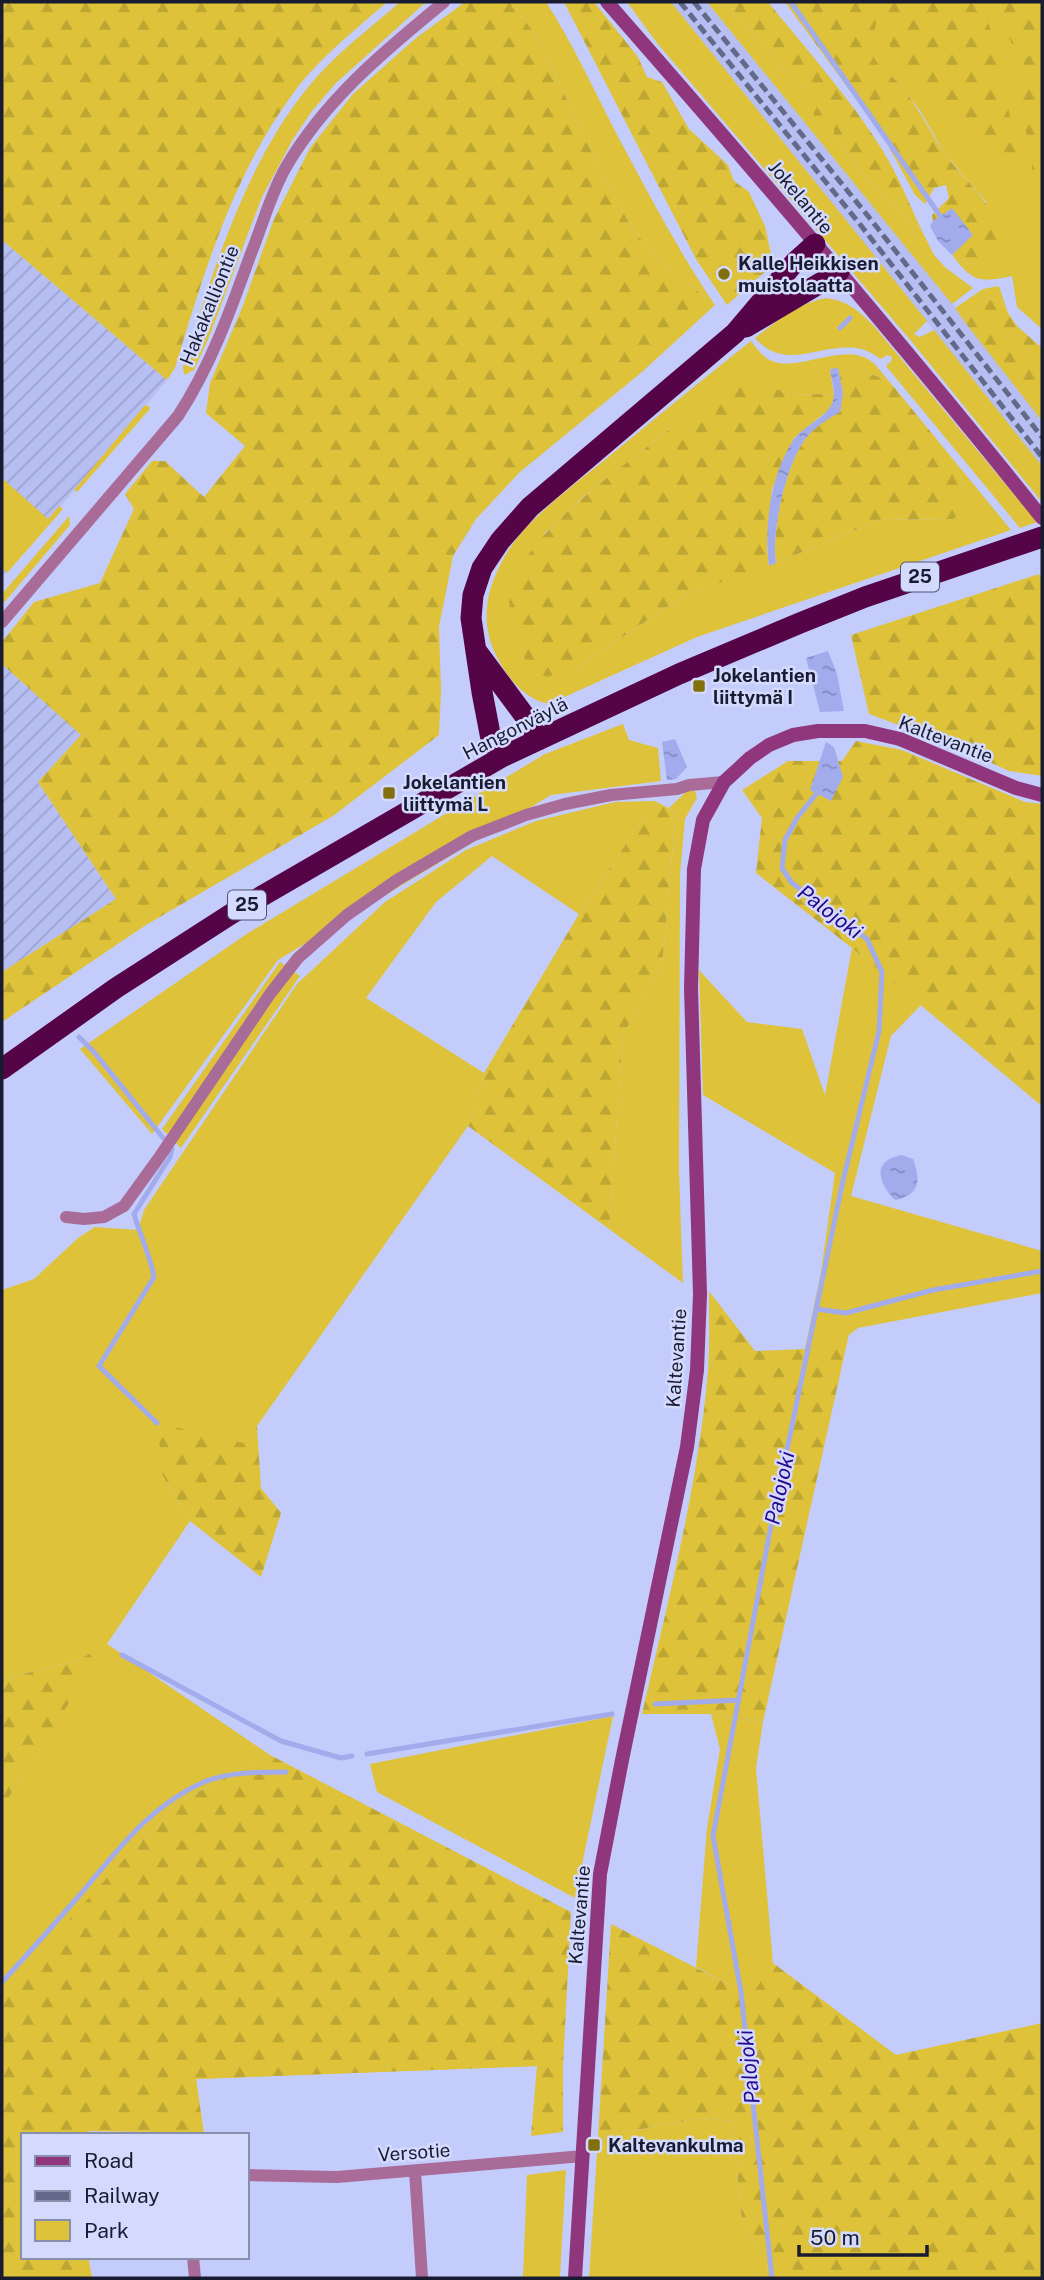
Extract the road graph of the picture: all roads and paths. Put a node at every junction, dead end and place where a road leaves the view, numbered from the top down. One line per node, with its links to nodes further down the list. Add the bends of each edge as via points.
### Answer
1 (443, 2): 8 (street, Hakakalliontie, via 366,69 306,137 285,169 193,393)
2 (607, 2): 3 (street, Jokelantie)
3 (815, 244): 4 (street, Jokelantie); 5 (highway)
4 (839, 272): 5 (highway); 6 (street, Jokelantie)
5 (735, 333): 9 (highway, via 530,507 500,541 482,568 473,595 471,618)
6 (1042, 518)
7 (1042, 537): 10 (highway, Hangonväylä / 25, via 864,597 679,674)
8 (2, 622)
9 (478, 653): 10 (highway); 11 (highway, via 491,738)
10 (539, 740): 11 (highway, Hangonväylä / 25)
11 (502, 758): 14 (highway, Hangonväylä / 25, via 220,922)
12 (724, 782): 13 (street, Kaltevantie, via 769,745 793,735 848,730 900,739); 15 (street, via 611,794 565,804 472,836 397,880 298,958 124,1206 104,1217); 16 (street, Kaltevantie, via 700,831 692,906 697,1370 687,1447 600,1874)
13 (1042, 795)
14 (2, 1069)
15 (65, 1217)
16 (583, 2156): 17 (street, Versotie); 22 (street, Kaltevantie)
17 (415, 2171): 18 (street, Versotie, via 337,2177); 21 (street)
18 (248, 2175)
19 (193, 2259): 20 (street)
20 (195, 2278)
21 (422, 2278)
22 (575, 2278)

